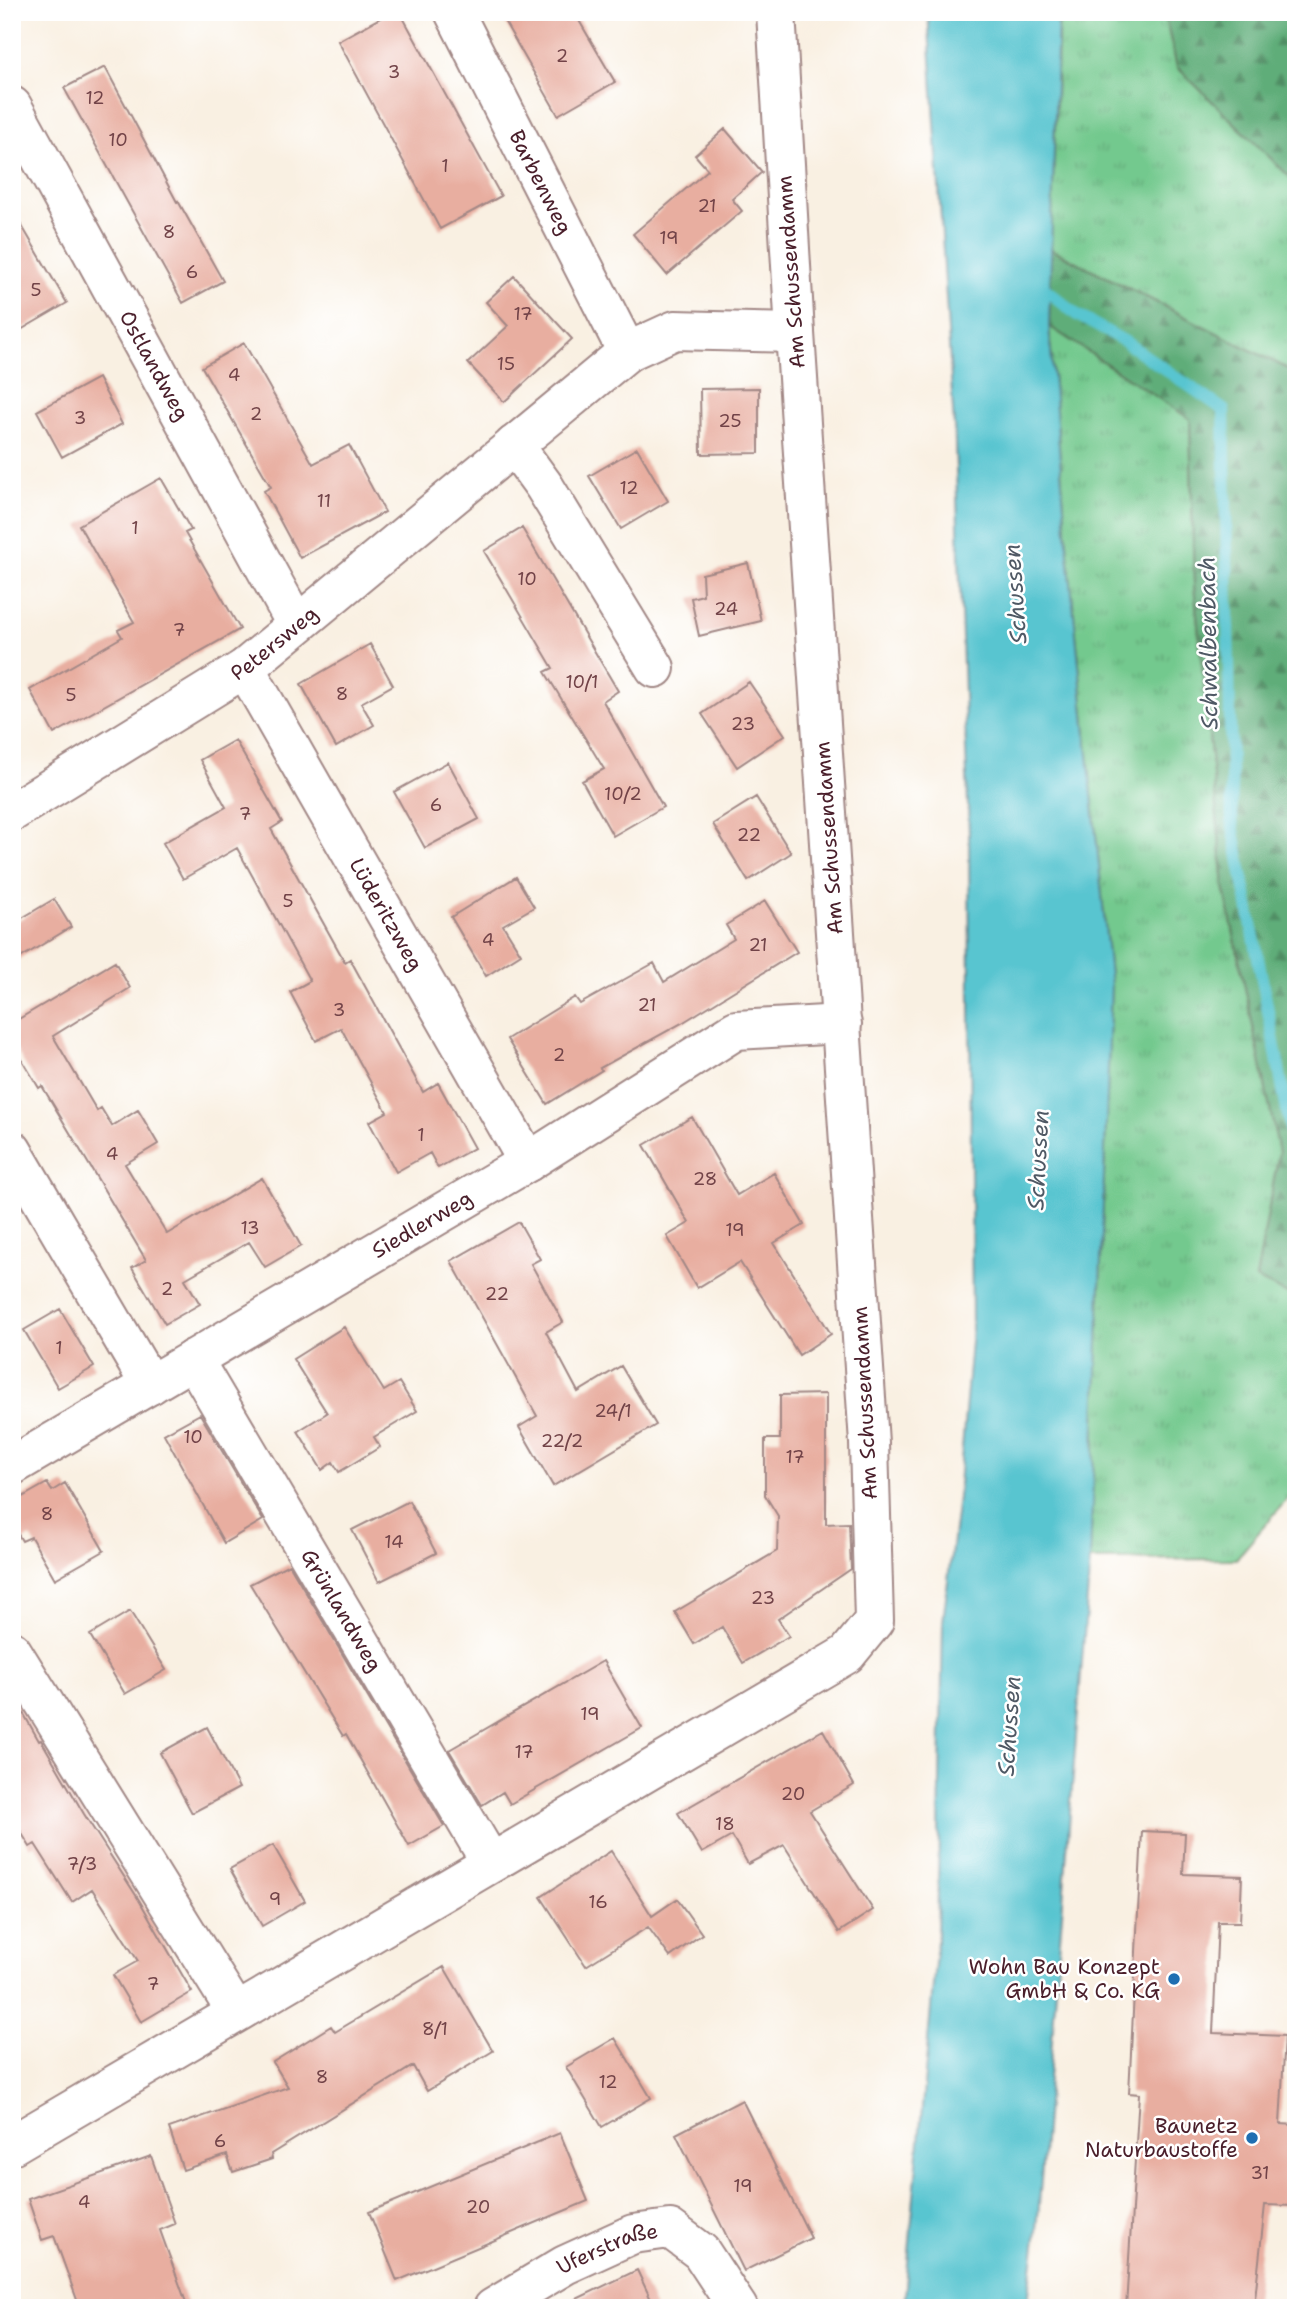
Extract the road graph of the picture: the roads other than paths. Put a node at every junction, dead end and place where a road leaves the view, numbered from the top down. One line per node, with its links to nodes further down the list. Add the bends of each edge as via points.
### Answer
1 (454, 12): 5 (street, Barbenweg)
2 (776, 12): 4 (street, Am Schussendamm)
3 (12, 106): 7 (street, Ostlandweg)
4 (795, 333): 5 (street, Petersweg, via 675,330); 11 (street, Am Schussendamm)
5 (627, 352): 6 (street, Petersweg)
6 (514, 445): 7 (street, Petersweg); 9 (street)
7 (296, 624): 8 (street, Petersweg)
8 (245, 668): 10 (street, Petersweg); 13 (street, Lüderitzweg)
9 (655, 668)
10 (12, 813)
11 (842, 1024): 13 (street, Siedlerweg, via 736,1031); 18 (street, Am Schussendamm, via 869,1443 874,1621 847,1654)
12 (12, 1150): 15 (street)
13 (528, 1162): 14 (street, Siedlerweg)
14 (193, 1359): 15 (street, Siedlerweg); 18 (street, Grünlandweg)
15 (150, 1385): 16 (street, Siedlerweg)
16 (12, 1466)
17 (12, 1651): 19 (street)
18 (491, 1863): 19 (street)
19 (236, 2012): 20 (street)
20 (12, 2145)
21 (493, 2308): 22 (street, Uferstraße, via 565,2265 633,2234 670,2229 701,2252)
22 (738, 2308)

